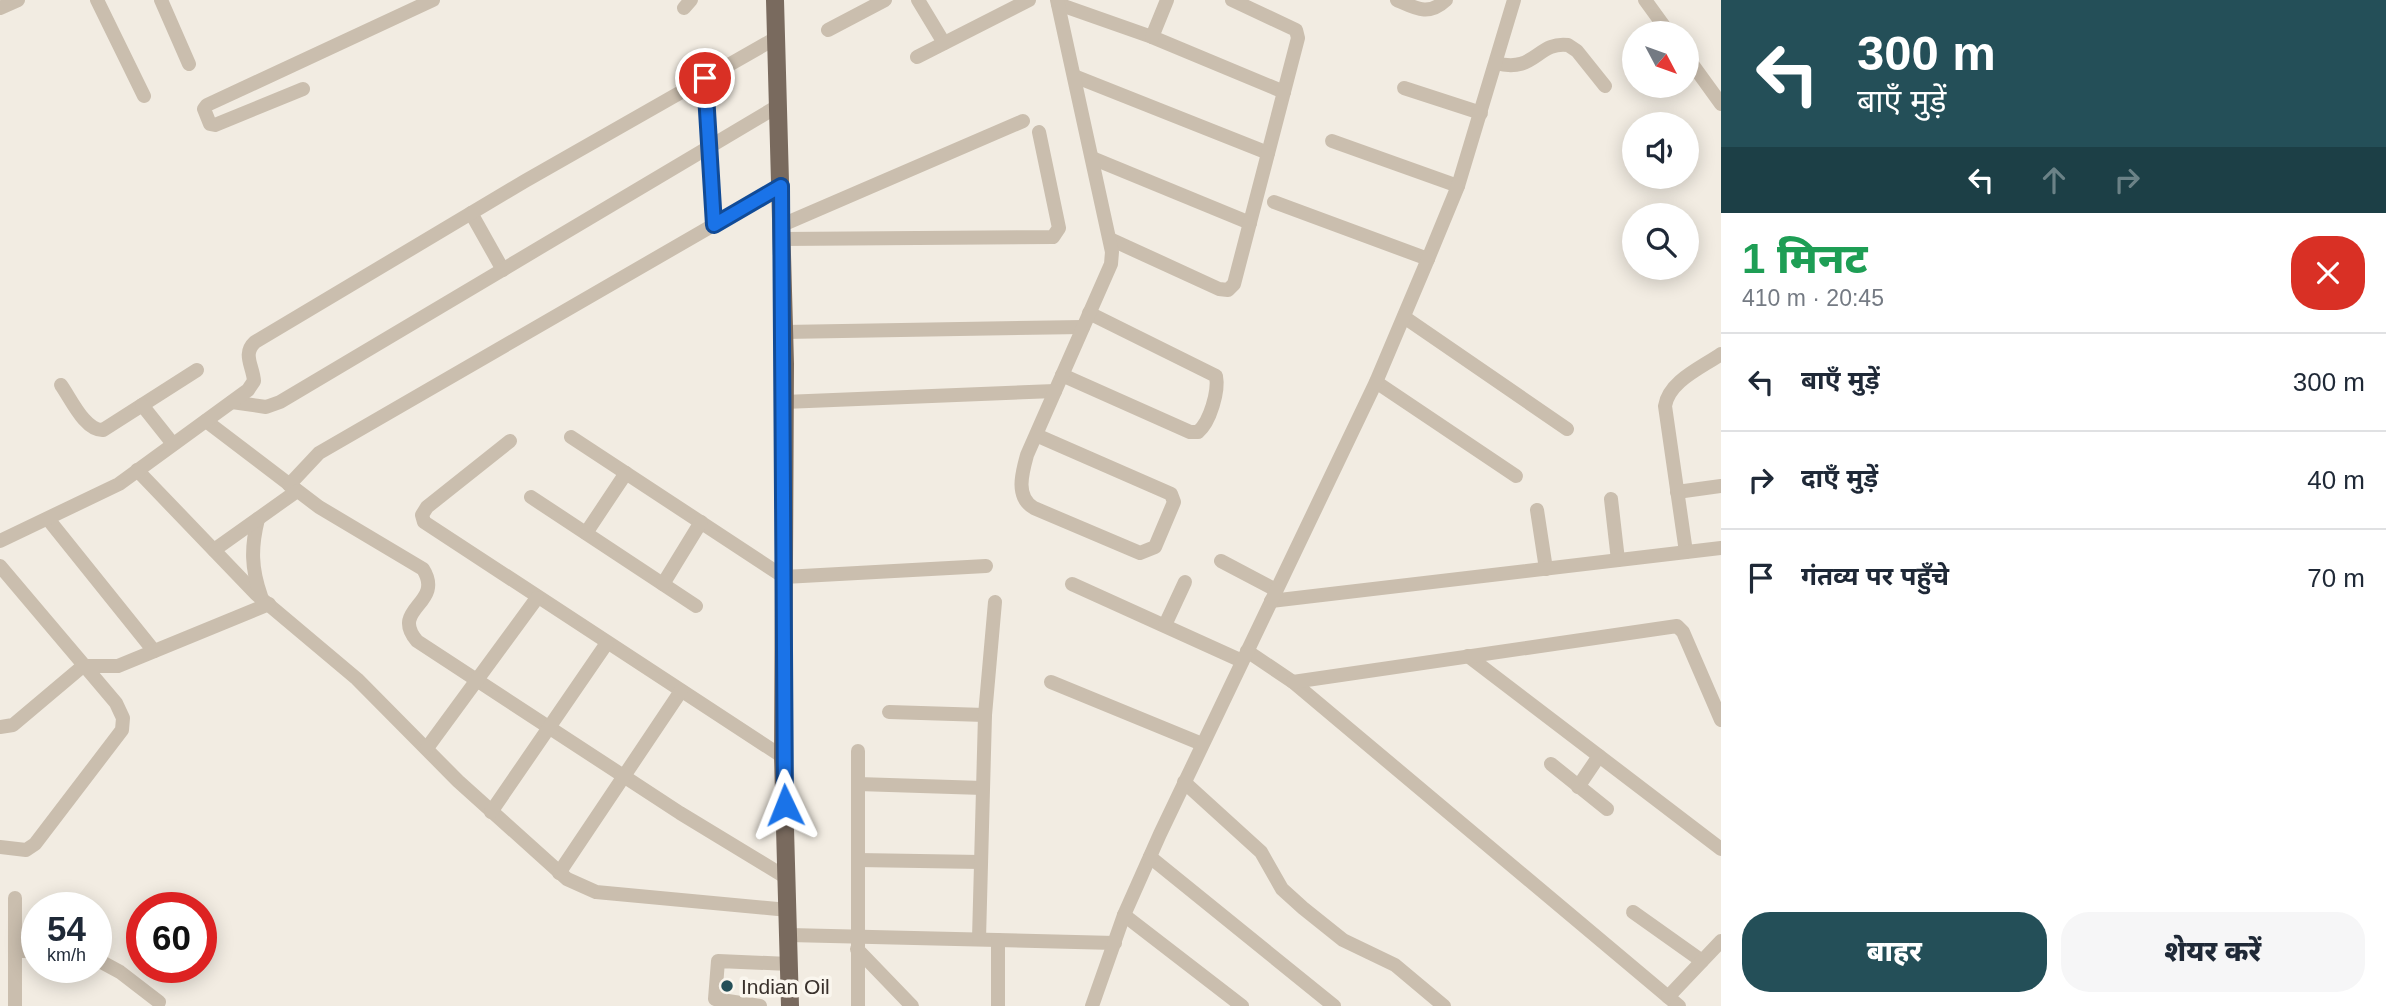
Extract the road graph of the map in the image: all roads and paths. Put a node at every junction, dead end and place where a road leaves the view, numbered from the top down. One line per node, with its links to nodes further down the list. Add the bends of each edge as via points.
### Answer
1 (19, 0): 16 (street)
2 (97, 0): 34 (street)
3 (161, 0): 24 (street)
4 (433, 0): 32 (street, via 204,109 210,124 215,125)
5 (775, 0): 20 (main road)
6 (885, 0): 18 (street)
7 (918, 0): 21 (street)
8 (1029, 0): 21 (street)
9 (1167, 0): 19 (street)
10 (1232, 0): 33 (street, via 1296,30)
11 (1397, 0): 12 (street, via 1428,12)
12 (1446, 0)
13 (1514, 0): 23 (street)
14 (1645, 0): 17 (street)
15 (1058, 2): 19 (street); 26 (street)
16 (0, 8)
17 (1661, 21)
18 (828, 30)
19 (1152, 37): 33 (street)
20 (776, 38): 27 (street); 36 (main road)
21 (944, 43): 22 (street)
22 (917, 57)
23 (1496, 63): 29 (street, via 1512,67 1549,48 1568,45); 37 (street)
24 (189, 64)
25 (1699, 74): 30 (street)
26 (1074, 76): 42 (street); 43 (street)
27 (705, 78): 41 (street); 47 (street)
28 (1721, 78): 30 (street)
29 (1605, 86)
30 (1708, 86): 35 (street)
31 (1404, 88): 37 (street)
32 (303, 89)
33 (1284, 92): 42 (street)
34 (144, 96)
35 (1721, 104)
36 (778, 106): 41 (street); 44 (main road)
37 (1481, 113): 45 (street)
38 (1023, 121): 50 (street)
39 (1040, 132): 50 (street, via 1059,228 1053,237)
40 (1332, 141): 45 (street)
41 (709, 148): 49 (street); 53 (street)
42 (1268, 153): 48 (street)
43 (1092, 158): 48 (street); 51 (street)
44 (781, 186): 49 (street); 50 (main road)
45 (1458, 186): 52 (street)
46 (1274, 202): 52 (street)
47 (471, 213): 53 (street); 63 (street, via 255,342 247,356 254,382)
48 (1250, 223): 51 (street, via 1234,284 1228,290)
49 (714, 225): 76 (street, via 319,453)
50 (782, 232): 56 (main road)
51 (1110, 239): 55 (street, via 1111,264)
52 (1429, 259): 54 (street)
53 (503, 270): 63 (street, via 280,402 266,407)
54 (1404, 317): 60 (street); 67 (street)
55 (1086, 320): 56 (street); 59 (street); 59 (street, via 1216,376 1218,384 1204,427 1190,432)
56 (784, 332): 64 (main road)
57 (1721, 354): 77 (street, via 1681,381 1667,397)
58 (197, 370): 65 (street)
59 (1062, 375): 62 (street)
60 (1376, 382): 74 (street); 98 (street)
61 (61, 385): 65 (street, via 96,430)
62 (1055, 391): 64 (street); 68 (street)
63 (232, 402): 66 (street)
64 (784, 402): 94 (main road)
65 (142, 405): 71 (street)
66 (205, 421): 71 (street); 76 (street)
67 (1567, 429)
68 (1036, 435): 68 (street, via 1021,474 1026,503 1140,553 1155,547 1174,502 1171,494)
69 (571, 437): 73 (street)
70 (510, 442): 99 (street, via 441,494 422,515 432,530)
71 (173, 444): 72 (street)
72 (137, 470): 81 (street); 87 (street)
73 (626, 473): 83 (street); 84 (street)
74 (1517, 476)
75 (1721, 486): 77 (street)
76 (293, 488): 82 (street); 109 (street, via 347,526 423,569 430,580 429,591 410,614 410,633)
77 (1678, 492): 88 (street)
78 (531, 497): 84 (street)
79 (1611, 499): 89 (street)
80 (1537, 510): 93 (street)
81 (48, 519): 85 (street); 105 (street)
82 (258, 519): 87 (street); 100 (street, via 251,545 253,572)
83 (701, 522): 94 (street); 96 (street)
84 (586, 533): 96 (street)
85 (0, 541)
86 (1721, 548): 88 (street)
87 (214, 550): 100 (street)
88 (1686, 552): 89 (street)
89 (1618, 560): 93 (street)
90 (1221, 561): 98 (street)
91 (0, 566): 108 (street)
92 (986, 566): 94 (street)
93 (1545, 569): 98 (street)
94 (784, 577): 122 (main road)
95 (1185, 582): 103 (street)
96 (663, 584): 102 (street)
97 (1072, 584): 103 (street)
98 (1273, 595): 106 (street)
99 (537, 598): 104 (street); 109 (street)
100 (265, 601): 105 (street); 119 (street, via 357,679)
101 (995, 602): 114 (street)
102 (696, 606)
103 (1165, 625): 106 (street)
104 (607, 643): 112 (street); 117 (street)
105 (155, 651): 108 (street, via 118,666)
106 (1244, 656): 111 (street); 118 (street)
107 (1468, 656): 111 (street); 115 (street, via 1677,626); 121 (street)
108 (83, 666): 116 (street, via 13,725); 131 (street, via 116,703 123,718 122,730 36,844 26,850)
109 (477, 680): 117 (street); 119 (street)
110 (1051, 682): 118 (street)
111 (1293, 682): 153 (street)
112 (681, 691): 122 (street); 124 (street)
113 (889, 712): 114 (street)
114 (985, 715): 128 (street)
115 (1721, 720)
116 (0, 727)
117 (550, 728): 124 (street); 130 (street)
118 (1202, 744): 125 (street)
119 (427, 748): 130 (street)
120 (858, 751): 126 (street)
121 (1599, 756): 127 (street); 132 (street)
122 (783, 757): 137 (main road)
123 (1551, 764): 127 (street)
124 (624, 776): 136 (street); 137 (street)
125 (1184, 782): 133 (street); 155 (street, via 1261,852 1289,896 1343,940 1395,965)
126 (858, 784): 128 (street); 134 (street)
127 (1578, 787): 129 (street)
128 (983, 788): 135 (street)
129 (1607, 809)
130 (491, 812): 136 (street)
131 (0, 848)
132 (1721, 849)
133 (1150, 857): 141 (street); 164 (street)
134 (858, 860): 135 (street); 146 (street)
135 (981, 862): 143 (street)
136 (559, 873): 139 (street, via 596,892)
137 (787, 878): 139 (main road)
138 (15, 898): 148 (street)
139 (788, 910): 142 (main road)
140 (1633, 912): 150 (street)
141 (1124, 915): 147 (street); 163 (street)
142 (789, 935): 146 (street); 151 (main road)
143 (979, 940): 144 (street); 146 (street)
144 (998, 940): 147 (street); 161 (street)
145 (1721, 941): 150 (street)
146 (857, 943): 159 (street); 160 (street)
147 (1115, 943): 162 (street)
148 (15, 951): 149 (street); 156 (street)
149 (21, 951)
150 (1702, 961): 153 (street)
151 (789, 964): 157 (street, via 717,963 715,999); 158 (main road)
152 (112, 968): 154 (street)
153 (1673, 1001)
154 (161, 1005)
155 (1442, 1005)
156 (15, 1006)
157 (760, 1006)
158 (790, 1006)
159 (858, 1006)
160 (913, 1006)
161 (998, 1006)
162 (1092, 1006)
163 (1242, 1006)
164 (1334, 1006)

